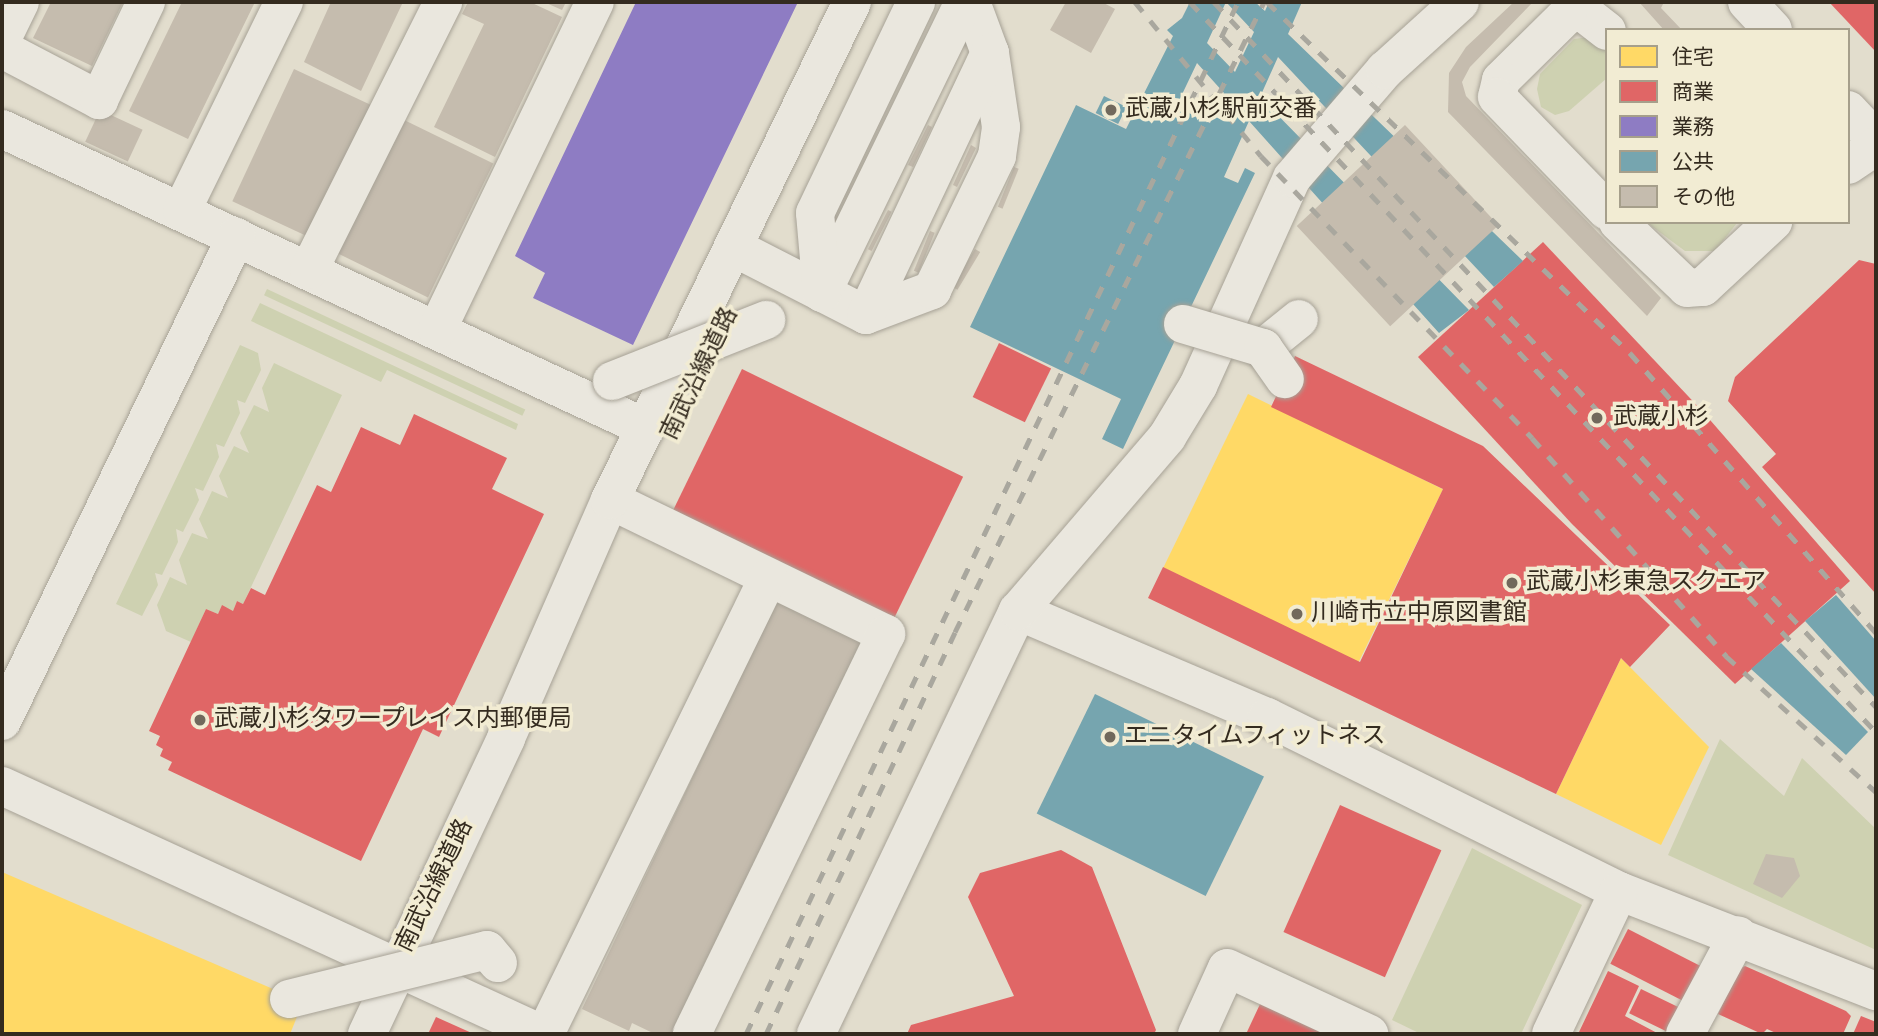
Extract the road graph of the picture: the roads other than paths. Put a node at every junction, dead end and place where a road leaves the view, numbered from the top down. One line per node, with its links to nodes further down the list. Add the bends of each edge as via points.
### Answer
1 (20, 2): 15 (street)
2 (146, 2): 16 (street, via 99,100)
3 (284, 2): 23 (street)
4 (443, 2): 28 (street)
5 (594, 2): 33 (street)
6 (852, 2): 27 (street, 南武沿線道路)
7 (880, 2): 27 (street, 南武沿線道路)
8 (916, 2): 29 (street, via 815,213)
9 (964, 2): 29 (street)
10 (971, 2): 29 (street, via 990,53 866,315)
11 (1461, 2): 40 (street, via 1385,70 1292,178 1198,386 1167,437)
12 (1747, 2): 13 (street)
13 (1771, 28)
14 (1605, 29): 22 (street, via 1583,12 1568,14 1502,80 1497,97)
15 (2, 39)
16 (2, 49)
17 (1850, 112): 19 (street)
18 (2, 129): 23 (street)
19 (1876, 144): 20 (street); 21 (street)
20 (1850, 158)
21 (1850, 164)
22 (1605, 209)
23 (181, 210): 26 (street)
24 (1620, 224): 25 (street, via 1688,288 1703,287)
25 (1771, 224)
26 (236, 237): 28 (street); 41 (street)
27 (744, 253): 29 (street); 37 (street, 南武沿線道路); 38 (street, 南武沿線道路)
28 (309, 270): 33 (street)
29 (822, 293)
30 (1299, 319): 34 (street)
31 (766, 320): 36 (street, bridge)
32 (1183, 324): 34 (street, bridge)
33 (437, 330): 37 (street)
34 (1263, 348): 35 (street, bridge)
35 (1285, 379)
36 (612, 380)
37 (646, 428): 38 (street, 南武沿線道路)
38 (622, 506): 39 (street); 46 (street, 南武沿線道路)
39 (768, 578): 50 (street); 51 (street, via 886,634)
40 (1018, 611): 43 (street, via 1267,717); 52 (street)
41 (2, 721)
42 (2, 786): 46 (street)
43 (1619, 891): 44 (street); 55 (street)
44 (1738, 935): 47 (street); 56 (street)
45 (480, 949): 48 (street, bridge)
46 (396, 966): 49 (street, 南武沿線道路); 50 (street)
47 (1876, 991)
48 (313, 999)
49 (367, 1034)
50 (544, 1034)
51 (692, 1034)
52 (816, 1034)
53 (1197, 1034): 54 (street, via 1227,968)
54 (1369, 1034)
55 (1551, 1034)
56 (1685, 1034)

